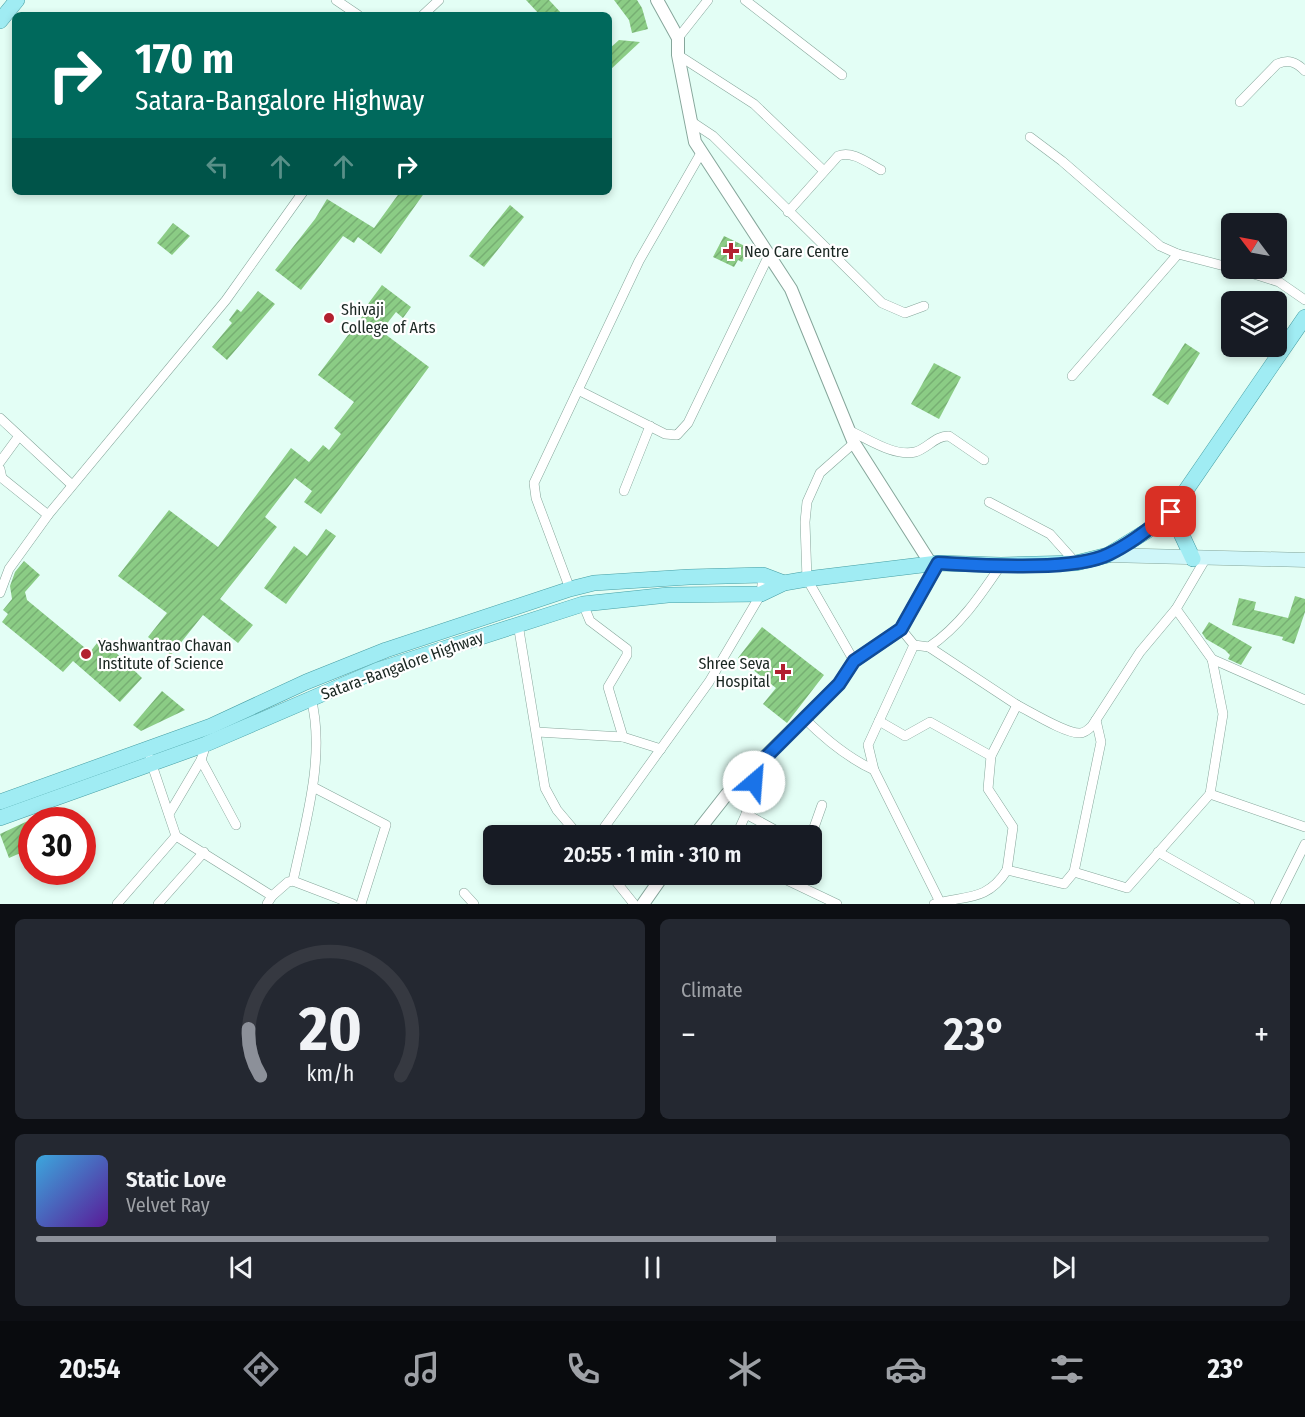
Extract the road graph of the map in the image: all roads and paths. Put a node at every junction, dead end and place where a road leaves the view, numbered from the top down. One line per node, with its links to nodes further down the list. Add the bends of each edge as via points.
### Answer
1 (17, 0): 9 (main road)
2 (336, 0): 7 (street)
3 (439, 0): 8 (street)
4 (657, 0): 10 (street)
5 (708, 0): 10 (street)
6 (744, 0): 13 (street)
7 (354, 12)
8 (426, 12)
9 (0, 21)
10 (678, 38): 11 (street)
11 (678, 55): 15 (street); 19 (street, via 754,104)
12 (1305, 71): 14 (street, via 1285,60)
13 (842, 75)
14 (1240, 102)
15 (692, 122): 17 (street); 21 (street, via 713,136)
16 (1030, 137): 22 (street, via 1139,230)
17 (701, 153): 23 (street); 30 (street, via 639,261)
18 (881, 170): 19 (street, via 845,153)
19 (824, 171): 21 (street)
20 (301, 195): 39 (street, via 226,300)
21 (788, 212): 27 (street, via 882,303 905,314)
22 (1178, 254): 24 (street); 29 (street)
23 (769, 255): 32 (street, via 688,423 677,435); 33 (street, via 791,289)
24 (1221, 265)
25 (1268, 279): 26 (street)
26 (1305, 300)
27 (924, 306)
28 (1305, 317): 42 (main road, Satara-Bangalore Highway)
29 (1072, 376)
30 (578, 390): 32 (street); 53 (street, via 534,483)
31 (0, 418): 34 (street)
32 (650, 426): 40 (street)
33 (848, 430): 35 (street); 36 (street, via 906,452 916,452 949,436)
34 (19, 436): 37 (street); 39 (street)
35 (854, 443): 48 (street); 51 (street, via 820,473 807,502)
36 (984, 460)
37 (0, 462)
38 (1, 474): 43 (street)
39 (72, 485): 43 (street)
40 (624, 491)
41 (989, 502): 47 (street, via 1050,534)
42 (1171, 512): 44 (main road, Satara-Bangalore Highway); 45 (main road)
43 (48, 515): 54 (street, via 9,569)
44 (1108, 555): 45 (main road); 47 (main road, Satara-Bangalore Highway)
45 (1199, 558): 46 (main road); 57 (street)
46 (1305, 560)
47 (1076, 563): 49 (main road, Satara-Bangalore Highway)
48 (935, 564): 49 (main road, Satara-Bangalore Highway); 51 (main road, Satara-Bangalore Highway); 59 (street)
49 (1001, 565): 61 (street, via 959,622)
50 (763, 575): 52 (main road, Satara-Bangalore Highway); 53 (main road, Satara-Bangalore Highway, via 619,581); 55 (street)
51 (807, 579): 52 (main road, Satara-Bangalore Highway); 63 (street)
52 (783, 583): 55 (main road, Satara-Bangalore Highway)
53 (570, 589): 75 (main road, Satara-Bangalore Highway, via 386,650 306,682)
54 (0, 593)
55 (761, 594): 56 (main road, Satara-Bangalore Highway, via 668,595); 73 (street, via 709,682)
56 (584, 603): 58 (main road, Satara-Bangalore Highway); 71 (street, via 590,621 627,649 608,687)
57 (1176, 609): 62 (street); 68 (street, via 1140,652)
58 (518, 624): 64 (main road, Satara-Bangalore Highway, via 378,670); 70 (street)
59 (901, 629): 60 (street); 63 (street)
60 (914, 645): 61 (street); 69 (street)
61 (929, 647): 66 (street)
62 (1212, 659): 65 (street); 80 (street, via 1223,714)
63 (854, 661): 67 (street, via 839,684)
64 (311, 698): 72 (main road, Satara-Bangalore Highway); 79 (street, via 315,714)
65 (1305, 700)
66 (1017, 705): 68 (street, via 1078,734 1086,732); 74 (street)
67 (804, 718): 77 (street); 78 (street, via 821,735)
68 (1096, 720): 99 (street, via 1101,742)
69 (879, 721): 74 (street, via 905,736 930,722); 78 (street, via 868,745)
70 (537, 732): 71 (street); 87 (street, via 545,788)
71 (623, 737): 73 (street)
72 (206, 744): 75 (main road, Satara-Bangalore Highway); 76 (street)
73 (661, 749): 88 (street)
74 (991, 756): 98 (street, via 988,789 1013,827)
75 (149, 757): 81 (main road, Satara-Bangalore Highway); 83 (street); 85 (main road, Satara-Bangalore Highway)
76 (201, 760): 83 (street); 86 (street)
77 (757, 766): 84 (street); 89 (street, via 726,794)
78 (874, 770): 106 (street)
79 (313, 787): 100 (street); 110 (street, via 387,825)
80 (1210, 794): 93 (street); 97 (street)
81 (0, 802)
82 (822, 805): 92 (street)
83 (169, 814): 94 (street)
84 (746, 814): 90 (street); 91 (street)
85 (0, 818)
86 (236, 825)
87 (570, 825)
88 (606, 825)
89 (702, 825)
90 (741, 825)
91 (766, 825)
92 (815, 825)
93 (1305, 826)
94 (176, 836): 96 (street); 107 (street)
95 (1305, 844): 116 (street)
96 (204, 852): 105 (street); 108 (street)
97 (1158, 852): 99 (street, via 1127,888); 115 (street)
98 (1007, 870): 99 (street, via 1064,884); 106 (street, via 999,884 983,894)
99 (1074, 872)
100 (293, 881): 105 (street); 109 (street)
101 (619, 885): 112 (street)
102 (656, 885): 113 (street)
103 (806, 885): 114 (street)
104 (464, 893): 111 (street)
105 (270, 900)
106 (937, 903)
107 (117, 904)
108 (158, 904)
109 (353, 904)
110 (361, 904)
111 (474, 904)
112 (634, 904)
113 (643, 904)
114 (837, 904)
115 (1250, 904)
116 (1275, 904)

